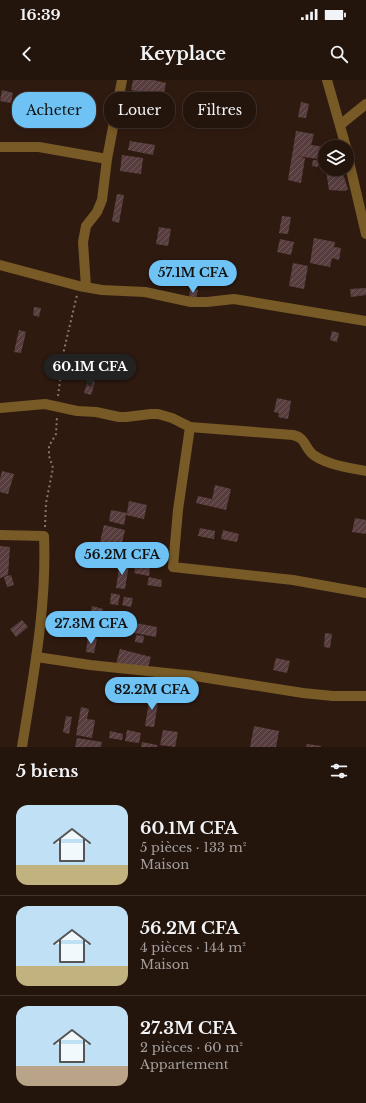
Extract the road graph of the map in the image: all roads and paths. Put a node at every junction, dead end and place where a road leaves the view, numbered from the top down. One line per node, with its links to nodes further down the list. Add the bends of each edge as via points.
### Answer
1 (122, 80): 7 (street)
2 (327, 80): 4 (street)
3 (366, 104): 4 (street)
4 (340, 125): 5 (street)
5 (344, 140)
6 (0, 147): 7 (street, via 39,147)
7 (107, 159): 12 (street, via 102,200 97,212 86,226)
8 (353, 176): 9 (street)
9 (363, 212): 10 (street)
10 (366, 234)
11 (0, 265): 12 (street)
12 (82, 286): 13 (street, via 112,291 145,292 191,302 234,299); 14 (path, via 64,350)
13 (366, 321)
14 (57, 406): 15 (street, via 45,404); 16 (street, via 126,418 158,414); 19 (path, via 56,434 49,446 53,468 46,503)
15 (0, 408)
16 (190, 427): 17 (street, via 298,436 316,457); 20 (street, via 173,568 293,580)
17 (366, 471)
18 (0, 535): 19 (street)
19 (44, 536): 21 (street, via 44,571)
20 (366, 593)
21 (37, 657): 22 (street, via 195,676 303,693); 23 (street)
22 (366, 696)
23 (22, 747)

